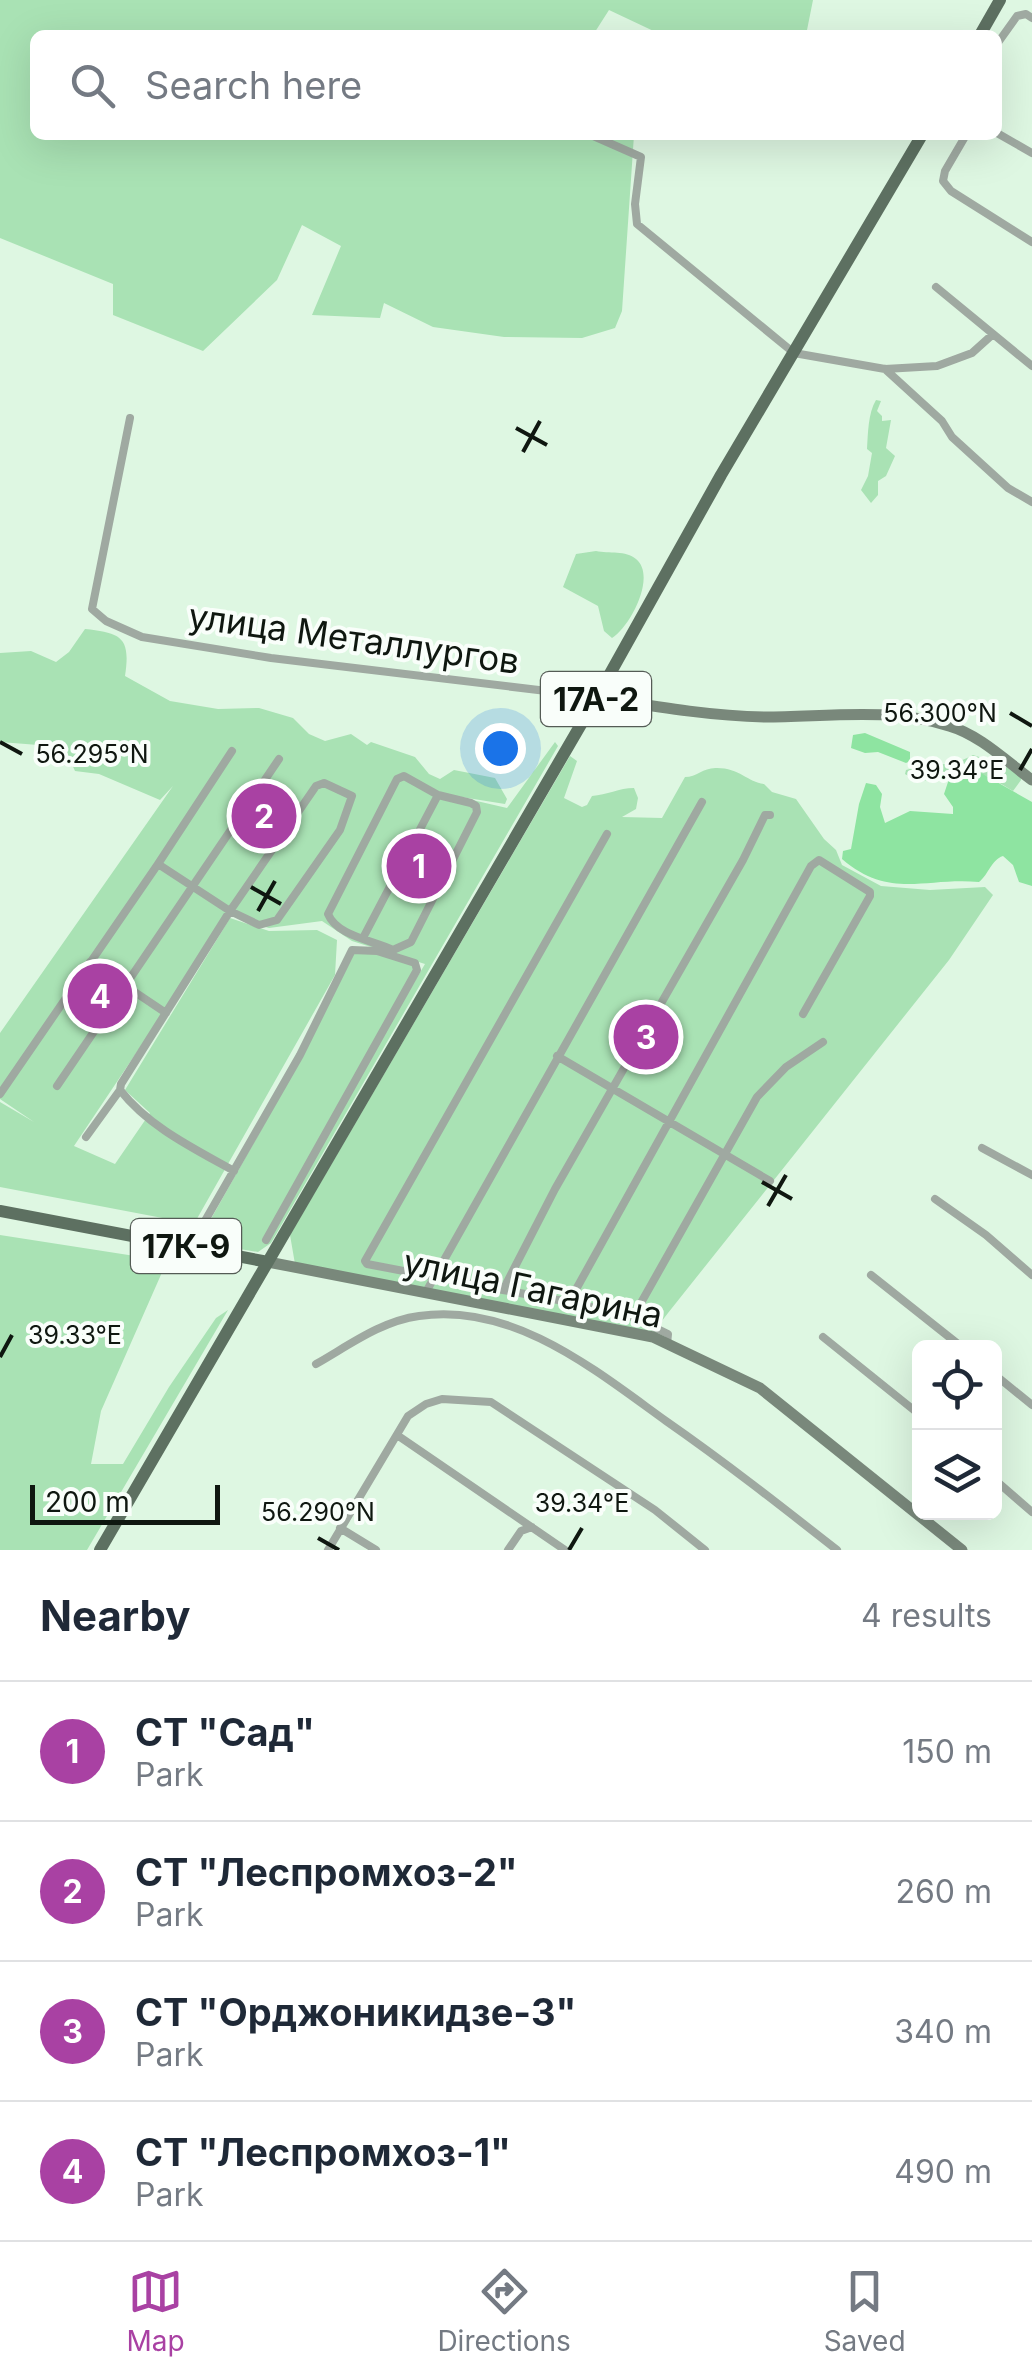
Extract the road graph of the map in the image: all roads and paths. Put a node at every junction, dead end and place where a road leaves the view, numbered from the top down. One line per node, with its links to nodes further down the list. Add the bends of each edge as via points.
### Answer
1 (1000, 0): 3 (main road)
2 (1032, 18): 4 (street, via 1017,16)
3 (983, 30)
4 (1002, 37)
5 (1002, 136): 9 (street)
6 (602, 140): 13 (street, via 641,157 637,224)
7 (919, 140): 13 (main road, 17А-2)
8 (963, 140): 10 (street, via 943,182)
9 (1032, 153)
10 (1032, 242)
11 (936, 287): 12 (street)
12 (992, 334): 14 (street); 15 (street, via 972,353 936,366)
13 (794, 353): 15 (street); 18 (main road, 17А-2)
14 (1032, 366)
15 (885, 369): 17 (street, via 1008,488)
16 (130, 418): 18 (street, улица Металлургов, via 92,610 106,622 142,637 272,658)
17 (1032, 502)
18 (598, 697): 21 (main road, улица Металлургов, via 762,717 925,719 971,735); 53 (main road, 17А-2)
19 (232, 751): 26 (street)
20 (279, 759): 27 (street)
21 (1032, 780)
22 (438, 795): 29 (street, via 404,776 397,780 328,914); 30 (street); 30 (street, via 471,803 477,812 411,942 393,950)
23 (702, 802): 37 (street)
24 (770, 814): 39 (street, via 756,827)
25 (607, 834): 56 (street, via 364,1261)
26 (158, 864): 27 (street); 32 (street)
27 (194, 887): 28 (street); 33 (street)
28 (230, 911): 28 (street, via 259,925 277,920 340,830 352,796 324,783 316,786); 34 (street)
29 (344, 932): 30 (street); 31 (street)
30 (364, 936)
31 (352, 950): 46 (street); 51 (street, via 377,951 415,963 417,970)
32 (90, 962): 33 (street); 41 (street)
33 (126, 986): 34 (street); 38 (street)
34 (166, 1012): 40 (street)
35 (803, 1014): 42 (street, via 870,896 819,860)
36 (823, 1042): 45 (street, via 757,1097)
37 (557, 1056): 39 (street); 56 (street)
38 (57, 1086)
39 (615, 1089): 42 (street); 57 (street)
40 (120, 1090): 43 (street); 46 (street, via 162,1128)
41 (0, 1094)
42 (669, 1121): 45 (street); 59 (street)
43 (86, 1138)
44 (982, 1148): 47 (street)
45 (724, 1154): 48 (street); 60 (street)
46 (234, 1171): 52 (street)
47 (1032, 1175)
48 (770, 1181)
49 (935, 1199): 55 (street)
50 (0, 1212): 52 (main road, 17К-9)
51 (266, 1240)
52 (190, 1247): 53 (main road, 17К-9)
53 (268, 1262): 58 (main road, улица Гагарина); 73 (main road, 17А-2)
54 (872, 1275): 62 (street)
55 (1032, 1275)
56 (433, 1277): 57 (street); 58 (street)
57 (502, 1290): 59 (street)
58 (426, 1292): 63 (main road, улица Гагарина)
59 (570, 1302): 60 (street)
60 (633, 1317): 63 (street, via 668,1334)
61 (823, 1338): 67 (street)
62 (953, 1340)
63 (667, 1344): 80 (main road, улица Гагарина, via 760,1388)
64 (316, 1364): 79 (street, via 389,1322 421,1315 503,1325 596,1370)
65 (1002, 1381): 66 (street)
66 (1032, 1405)
67 (912, 1408)
68 (398, 1435): 71 (street); 72 (street); 78 (street, via 408,1416 426,1404 491,1402)
69 (1002, 1486): 70 (street)
70 (1032, 1512)
71 (340, 1528): 74 (street); 75 (street)
72 (532, 1528): 76 (street, via 521,1531); 77 (street)
73 (100, 1550)
74 (328, 1550)
75 (376, 1550)
76 (508, 1550)
77 (563, 1550)
78 (704, 1550)
79 (837, 1550)
80 (962, 1550)

